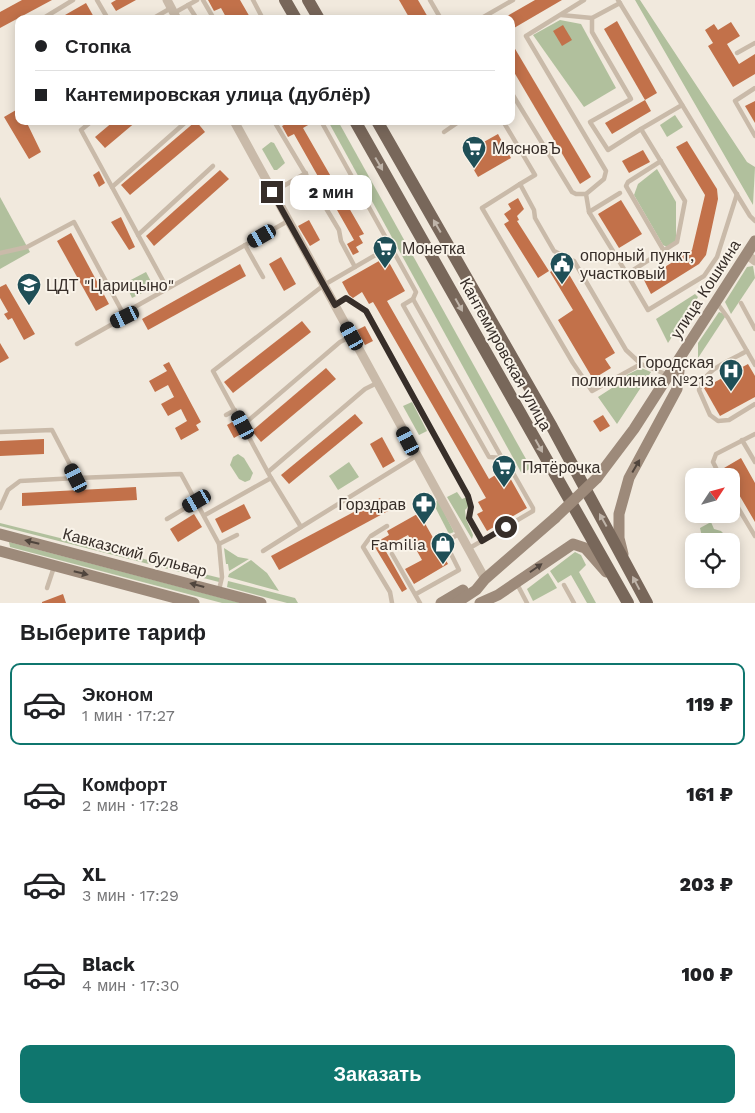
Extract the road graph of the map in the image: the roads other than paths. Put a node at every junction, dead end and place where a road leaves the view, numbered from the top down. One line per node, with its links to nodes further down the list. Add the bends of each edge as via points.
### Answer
1 (74, 0): 14 (lane)
2 (97, 0): 15 (lane)
3 (197, 0): 12 (lane)
4 (204, 0): 17 (lane)
5 (253, 0): 18 (lane)
6 (286, 0): 19 (main road)
7 (308, 0): 20 (main road)
8 (430, 0): 21 (lane)
9 (513, 0): 22 (lane)
10 (584, 0): 23 (lane)
11 (619, 2): 24 (lane); 29 (lane)
12 (188, 5): 13 (lane); 16 (lane)
13 (172, 10)
14 (49, 15)
15 (106, 15)
16 (194, 15)
17 (212, 15)
18 (261, 15)
19 (294, 15)
20 (317, 15)
21 (439, 15)
22 (487, 15)
23 (559, 15): 24 (lane); 49 (lane, via 526,36 606,171 604,179)
24 (592, 18): 39 (lane, via 592,32 631,98 590,122 604,149 608,150)
25 (755, 43): 26 (lane)
26 (737, 53)
27 (755, 88): 41 (lane, via 735,101)
28 (515, 99): 49 (lane, via 572,192)
29 (682, 105): 39 (lane); 50 (lane)
30 (87, 125): 46 (lane, via 80,130)
31 (182, 125): 46 (lane)
32 (236, 125): 47 (street)
33 (276, 125): 44 (lane)
34 (323, 125): 57 (lane)
35 (357, 125): 119 (main road, Кантемировская улица, one-way to 119)
36 (380, 125): 111 (main road, Кантемировская улица, one-way to 36)
37 (454, 125): 40 (lane)
38 (505, 125): 45 (lane, via 535,175)
39 (641, 130): 42 (lane)
40 (444, 132)
41 (755, 136)
42 (661, 161): 58 (lane, via 685,202 678,241); 58 (lane, via 626,186)
43 (213, 166): 54 (lane)
44 (306, 173): 47 (lane); 61 (lane, via 339,230 341,241)
45 (520, 184): 76 (lane, via 554,251 574,261 626,350); 76 (lane, via 482,208 581,376 592,391)
46 (112, 187): 54 (lane)
47 (272, 192): 52 (street)
48 (620, 192): 51 (lane)
49 (586, 194): 51 (lane)
50 (737, 194): 53 (lane); 62 (lane, via 718,257 704,276 650,310)
51 (589, 212): 62 (lane)
52 (288, 221): 56 (lane); 64 (street)
53 (755, 221)
54 (138, 235): 65 (lane)
55 (755, 241): 60 (main road, улица Кошкина)
56 (245, 245): 63 (lane); 65 (lane)
57 (391, 246): 61 (lane); 66 (lane, via 416,292)
58 (664, 251): 62 (lane)
59 (0, 253): 70 (lane, via 27,247 74,222)
60 (751, 258): 67 (main road, улица Кошкина)
61 (355, 267): 64 (lane)
62 (626, 274)
63 (263, 277)
64 (324, 285): 69 (street); 81 (lane, via 213,371)
65 (167, 288): 70 (lane, via 133,308)
66 (413, 299): 88 (lane); 88 (lane, via 402,305 489,457)
67 (716, 302): 74 (lane); 75 (main road, улица Кошкина)
68 (741, 304): 71 (lane)
69 (335, 305): 72 (street); 105 (lane, via 346,298 366,311 468,496 469,518)
70 (125, 317): 73 (lane)
71 (755, 329)
72 (352, 336): 79 (street); 83 (lane, via 340,342)
73 (77, 344)
74 (746, 351): 77 (lane); 80 (lane, via 705,376 699,390 710,415 718,421 729,420)
75 (680, 358): 78 (main road, улица Кошкина); 111 (main road, one-way to 75, via 619,538 619,514 629,478 677,389)
76 (641, 364): 78 (lane)
77 (755, 365)
78 (669, 376): 113 (main road, улица Кошкина, bridge, via 597,478)
79 (377, 382): 87 (street); 91 (lane)
80 (755, 404)
81 (235, 410): 82 (lane); 83 (lane)
82 (226, 415)
83 (243, 425): 91 (lane)
84 (0, 432): 92 (lane, via 52,430)
85 (755, 434): 86 (lane)
86 (742, 440): 89 (lane); 90 (lane, via 714,457)
87 (416, 456): 100 (lane); 101 (street)
88 (502, 458): 105 (lane, via 534,508)
89 (755, 462)
90 (715, 468)
91 (268, 472): 93 (lane)
92 (76, 478): 94 (lane, via 177,473 184,476); 95 (lane, via 20,481 8,490)
93 (271, 478): 97 (lane); 100 (lane)
94 (197, 501): 97 (lane); 98 (lane)
95 (0, 508)
96 (740, 511): 104 (lane)
97 (205, 515): 106 (lane)
98 (167, 519)
99 (387, 526): 123 (lane, via 371,536 364,547 390,592)
100 (301, 527): 108 (lane)
101 (459, 534): 107 (street); 118 (lane, via 445,542 459,570)
102 (237, 535): 106 (lane)
103 (6, 536): 109 (main road, via 2,545); 117 (main road, Кавказский бульвар, one-way to 103)
104 (755, 536)
105 (482, 541): 107 (lane)
106 (220, 544): 117 (lane, via 222,577)
107 (467, 550): 113 (street)
108 (263, 551)
109 (4, 552): 112 (main road, Кавказский бульвар)
110 (392, 554): 118 (lane)
111 (626, 563): 130 (main road, Кантемировская улица, one-way to 111)
112 (54, 566): 116 (lane); 120 (main road, Кавказский бульвар, one-way to 120)
113 (485, 579): 125 (main road); 126 (main road, via 476,590)
114 (516, 582): 119 (main road, one-way to 119, via 567,546 577,544 592,555); 127 (main road); 128 (lane)
115 (564, 585): 129 (lane)
116 (46, 588)
117 (218, 591): 122 (main road, Кавказский бульвар)
118 (416, 594): 124 (lane)
119 (625, 598)
120 (170, 600): 121 (main road, Кавказский бульвар)
121 (194, 603)
122 (261, 603)
123 (392, 603)
124 (420, 603)
125 (441, 603)
126 (456, 603)
127 (480, 603)
128 (527, 603)
129 (574, 603)
130 (647, 603)

